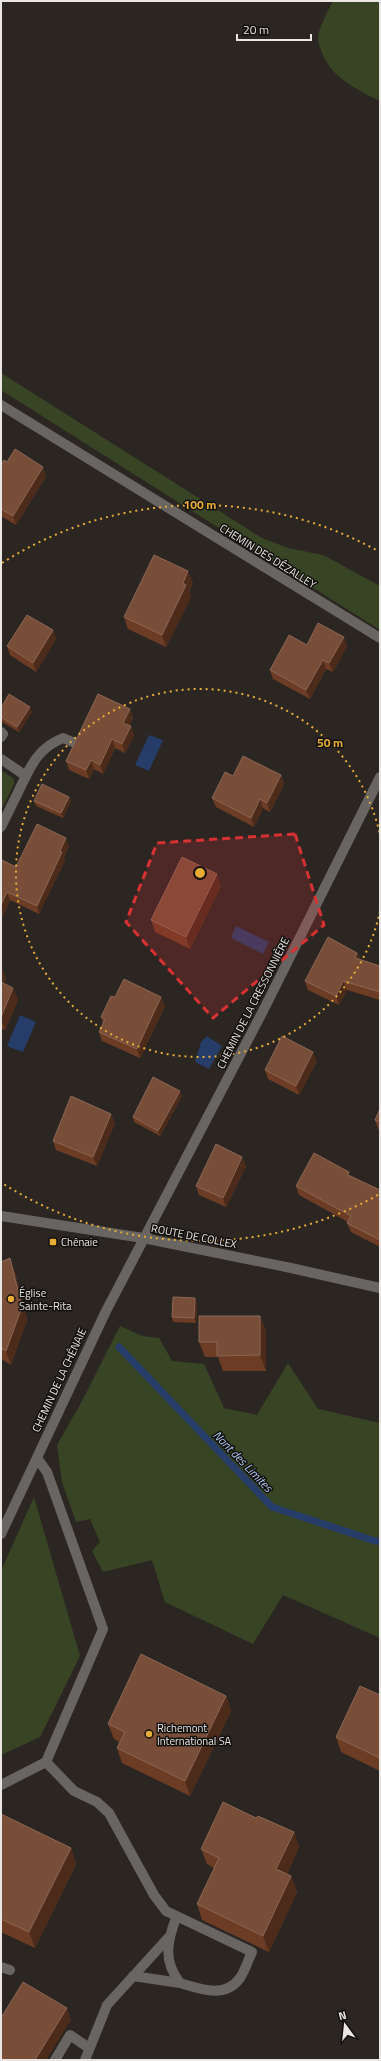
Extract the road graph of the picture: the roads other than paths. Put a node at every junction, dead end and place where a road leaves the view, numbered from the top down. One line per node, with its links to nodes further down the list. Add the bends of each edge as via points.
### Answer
1 (1, 405): 2 (street, CHEMIN DES DÉZALLEY)
2 (380, 638)
3 (1, 732): 4 (street, via 4,734)
4 (1, 737)
5 (75, 743): 7 (street, via 63,738 51,743 35,757)
6 (1, 759): 7 (street)
7 (26, 776): 9 (street)
8 (380, 777): 11 (street, CHEMIN DE LA CRESSONNIÈRE, via 263,1011)
9 (1, 827)
10 (1, 1216): 11 (street, ROUTE DE COLLEX)
11 (143, 1238): 12 (street, ROUTE DE COLLEX); 13 (street, CHEMIN DE LA CHÊNAIE, via 102,1318)
12 (380, 1288)
13 (37, 1458): 14 (street, CHEMIN DE LA CHÊNAIE); 15 (street, via 47,1472 103,1629)
14 (1, 1534)
15 (46, 1762): 16 (street); 17 (street, via 74,1790 97,1802 109,1813 154,1895 166,1911)
16 (1, 1785)
17 (176, 1918): 18 (street); 20 (street, via 252,1952 241,1978 228,1988 214,1992)
18 (168, 1938): 19 (street); 20 (street, via 170,1963)
19 (133, 1976): 20 (street); 21 (street, via 107,2005)
20 (180, 1983)
21 (89, 2048): 22 (street, via 70,2035); 23 (street)
22 (55, 2060)
23 (85, 2060)

